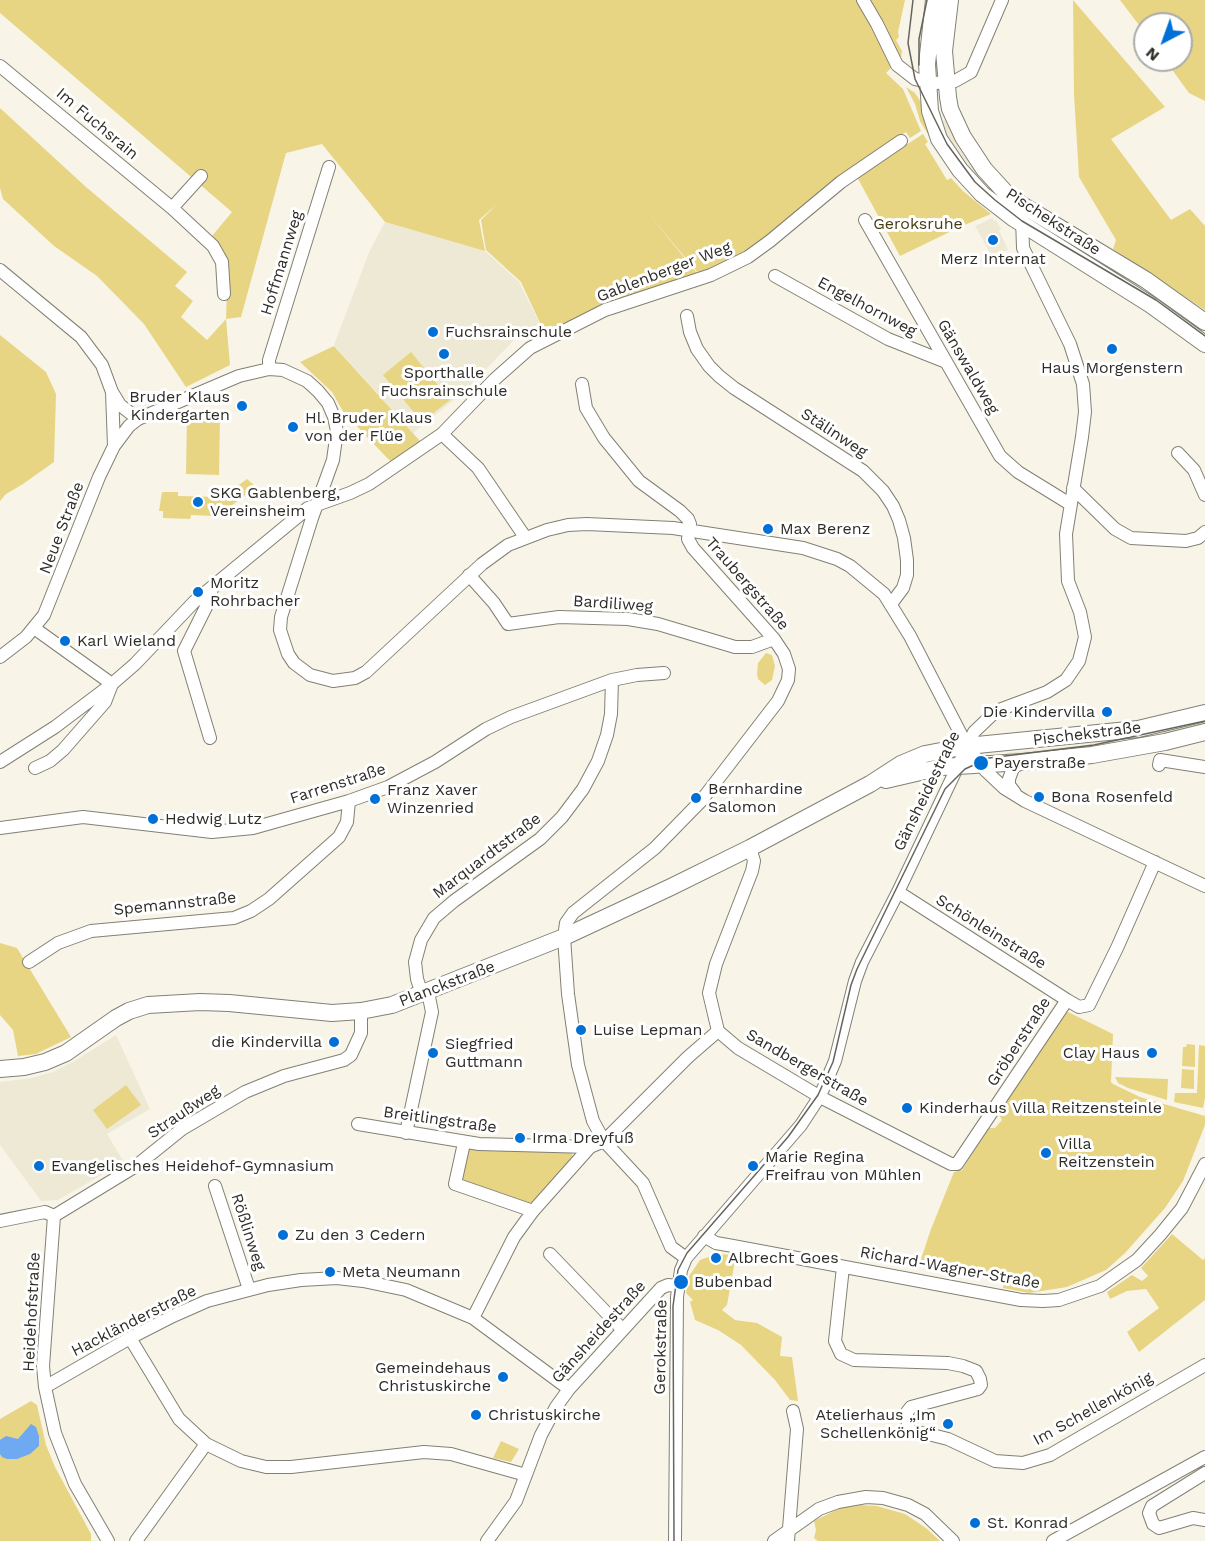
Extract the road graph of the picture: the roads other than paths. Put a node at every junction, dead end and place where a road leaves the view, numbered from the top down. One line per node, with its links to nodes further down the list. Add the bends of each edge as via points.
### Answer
1 (863, 0): 6 (street, via 894,62 915,79)
2 (934, 0): 6 (main road, Pischekstraße)
3 (950, 0): 7 (main road, Pischekstraße)
4 (1002, 0): 7 (street, via 971,72)
5 (0, 66): 12 (street, Im Fuchsrain)
6 (927, 82): 7 (street); 14 (main road, Pischekstraße, via 933,125 951,157 982,194)
7 (945, 83): 11 (main road, Pischekstraße, via 950,109 970,150 996,184)
8 (902, 141): 26 (street, Gablenberger Weg, via 841,182 748,257 711,275 605,310 530,348)
9 (329, 167): 22 (street, Hoffmannweg)
10 (201, 176): 12 (street)
11 (1022, 205): 14 (street, Gänsheidestraße); 19 (main road, Pischekstraße, via 1146,280)
12 (172, 208): 17 (street, Im Fuchsrain, via 213,246 222,262)
13 (865, 220): 21 (street, Gänswaldweg)
14 (1023, 225): 20 (main road, Pischekstraße); 29 (street, Gänsheidestraße, via 1025,252 1070,344 1083,384 1082,436)
15 (0, 270): 24 (street, Neue Straße, via 81,337 102,365)
16 (775, 276): 21 (street, Engelhornweg, via 888,339)
17 (224, 294)
18 (687, 316): 38 (street, Stälinweg, via 697,349 718,376 863,471 889,499 904,538 907,570 903,588)
19 (1205, 322)
20 (1205, 344)
21 (946, 362): 31 (street, Gänswaldweg, via 1007,464)
22 (269, 369): 25 (street, via 239,376); 32 (street, via 283,370 307,381 328,403 334,417 336,445)
23 (582, 384): 33 (street, Traubergstraße, via 586,408 604,438 639,481 685,515)
24 (112, 392): 25 (street, Neue Straße, via 120,405); 27 (street, Neue Straße)
25 (138, 419): 27 (street)
26 (442, 434): 32 (street, Gablenberger Weg, via 369,484); 35 (street, via 478,468)
27 (114, 446): 39 (street, Neue Straße, via 51,601)
28 (1178, 453): 30 (street, via 1194,470)
29 (1072, 488): 31 (street, Gänsheidestraße); 34 (street, via 1115,529 1131,538 1186,541)
30 (1205, 495)
31 (1070, 504): 48 (street, Gänsheidestraße, via 1066,534 1068,581 1085,637 1078,661 1066,680 1047,692 999,709)
32 (317, 506): 36 (street, via 283,606 280,630 294,663 310,675 333,681 366,672); 37 (street, Gablenberger Weg, via 308,508)
33 (689, 531): 35 (street, via 578,525); 38 (street, via 803,548 829,556 863,575); 40 (street, Traubergstraße, via 693,548)
34 (1205, 532)
35 (525, 537): 36 (street, via 495,553)
36 (469, 575): 40 (street, Bardiliweg, via 508,624 559,617 628,619 735,647 752,647)
37 (212, 588): 44 (street, Gablenberger Weg); 49 (street, via 184,651)
38 (891, 604): 46 (street)
39 (34, 628): 41 (street, Neue Straße); 44 (street)
40 (774, 639): 66 (street, Traubergstraße, via 789,669 778,701 701,801 655,848 573,913 567,920)
41 (0, 657)
42 (664, 673): 43 (street, Farrenstraße)
43 (612, 680): 59 (street, Farrenstraße, via 510,717 408,777); 68 (street, Marquardtstraße, via 607,735 583,789 540,839 434,918 421,940 415,962 417,979)
44 (112, 684): 50 (street, Gablenberger Weg); 56 (street, via 105,702 63,750)
45 (1205, 713): 48 (main road, Pischekstraße, via 1138,729 1005,743)
46 (957, 724): 48 (street); 48 (street, via 971,729)
47 (1205, 732): 51 (main road, Pischekstraße, via 1113,752)
48 (973, 735): 52 (street); 54 (street, Gänsheidestraße); 57 (main road, Planckstraße, via 901,764)
49 (210, 738)
50 (0, 762)
51 (1022, 762): 52 (main road, Pischekstraße); 60 (street, via 1013,768 1009,781 1012,790)
52 (981, 765): 54 (main road, Pischekstraße); 58 (street, via 962,775); 60 (street, via 1009,792)
53 (1159, 765): 55 (street, via 1160,760)
54 (958, 766): 57 (main road, Planckstraße, via 932,768); 58 (street, Gänsheidestraße)
55 (1205, 767)
56 (35, 768)
57 (870, 784): 62 (main road, Planckstraße)
58 (943, 797): 65 (street, Gänsheidestraße)
59 (349, 801): 61 (street, Farrenstraße, via 252,828 221,832 94,817); 67 (street, Spemannstraße, via 347,822 339,837 251,911 234,918 91,931 58,943)
60 (1025, 801): 63 (street)
61 (0, 828)
62 (750, 848): 66 (main road, Planckstraße); 71 (street, via 752,871 716,964 709,993)
63 (1155, 862): 64 (street); 69 (street, Gröberstraße, via 1089,1005 1079,1007)
64 (1205, 886)
65 (898, 892): 69 (street, Schönleinstraße); 73 (street, Gänsheidestraße, via 858,971 838,1052)
66 (564, 937): 68 (main road, Planckstraße); 76 (street, via 578,1065 593,1121)
67 (29, 962)
68 (425, 993): 70 (main road, Planckstraße); 75 (street, Marquardtstraße, via 432,1012)
69 (1067, 1000): 79 (street, Gröberstraße)
70 (361, 1011): 72 (main road, Planckstraße, via 332,1013 200,1002 148,1005 116,1018 66,1053 45,1062); 83 (street, Straußweg, via 361,1033 351,1055 344,1060 284,1076 245,1092 182,1129 136,1166)
71 (718, 1031): 73 (street, Sandbergerstraße, via 738,1048); 76 (street)
72 (0, 1069)
73 (820, 1096): 79 (street, Sandbergerstraße, via 908,1144); 85 (street, Gänsheidestraße, via 801,1125)
74 (358, 1124): 75 (street, Breitlingstraße)
75 (406, 1133): 77 (street, Breitlingstraße)
76 (604, 1141): 78 (street); 87 (street, via 643,1183 670,1247)
77 (464, 1143): 78 (street, Breitlingstraße); 82 (street, via 455,1184)
78 (590, 1148): 82 (street)
79 (957, 1164)
80 (1205, 1164): 88 (street, Richard-Wagner-Straße, via 1182,1208 1149,1248 1111,1280 1091,1291 1043,1301 1021,1300)
81 (215, 1186): 90 (street, Rößlinweg)
82 (533, 1211): 91 (street, via 514,1237)
83 (54, 1216): 84 (street, via 45,1212); 95 (street, Heidehofstraße, via 43,1366)
84 (0, 1221)
85 (704, 1236): 87 (street, Gänsheidestraße); 88 (street, Richard-Wagner-Straße, via 716,1243)
86 (549, 1254): 92 (street)
87 (686, 1258): 89 (street, Gerokstraße)
88 (843, 1267): 94 (street, Im Schellenkönig, via 835,1341 838,1350 854,1360 948,1363 976,1371 981,1385 978,1389 911,1407 907,1412 908,1427 912,1432 948,1440 995,1461 1023,1462 1050,1455)
89 (678, 1286): 92 (street, Gänsheidestraße, via 661,1288); 107 (street, Gerokstraße)
90 (249, 1289): 91 (street, Hackländerstraße, via 321,1278 363,1281 406,1290); 93 (street, Hackländerstraße, via 207,1301)
91 (473, 1318): 96 (street, Hackländerstraße)
92 (623, 1330): 96 (street, Gänsheidestraße)
93 (130, 1338): 95 (street, Hackländerstraße); 98 (street, via 179,1419)
94 (1205, 1366)
95 (45, 1387): 104 (street, Heidehofstraße, via 55,1433 75,1484)
96 (569, 1389): 101 (street, Gänsheidestraße, via 541,1435)
97 (793, 1411): 103 (street, via 797,1429)
98 (206, 1443): 101 (street, via 241,1461 266,1467 424,1452 451,1454); 105 (street)
99 (1205, 1457): 110 (street)
100 (1205, 1473): 102 (street, via 1152,1506 1149,1513 1153,1524 1161,1528 1193,1518)
101 (526, 1476): 106 (street, Gänsheidestraße, via 516,1501)
102 (1205, 1520)
103 (788, 1536): 108 (street); 109 (street, via 809,1515 828,1505 855,1497 874,1497 895,1500 917,1510)
104 (108, 1541)
105 (136, 1541)
106 (487, 1541)
107 (675, 1541)
108 (774, 1541)
109 (953, 1541)
110 (1053, 1541)

